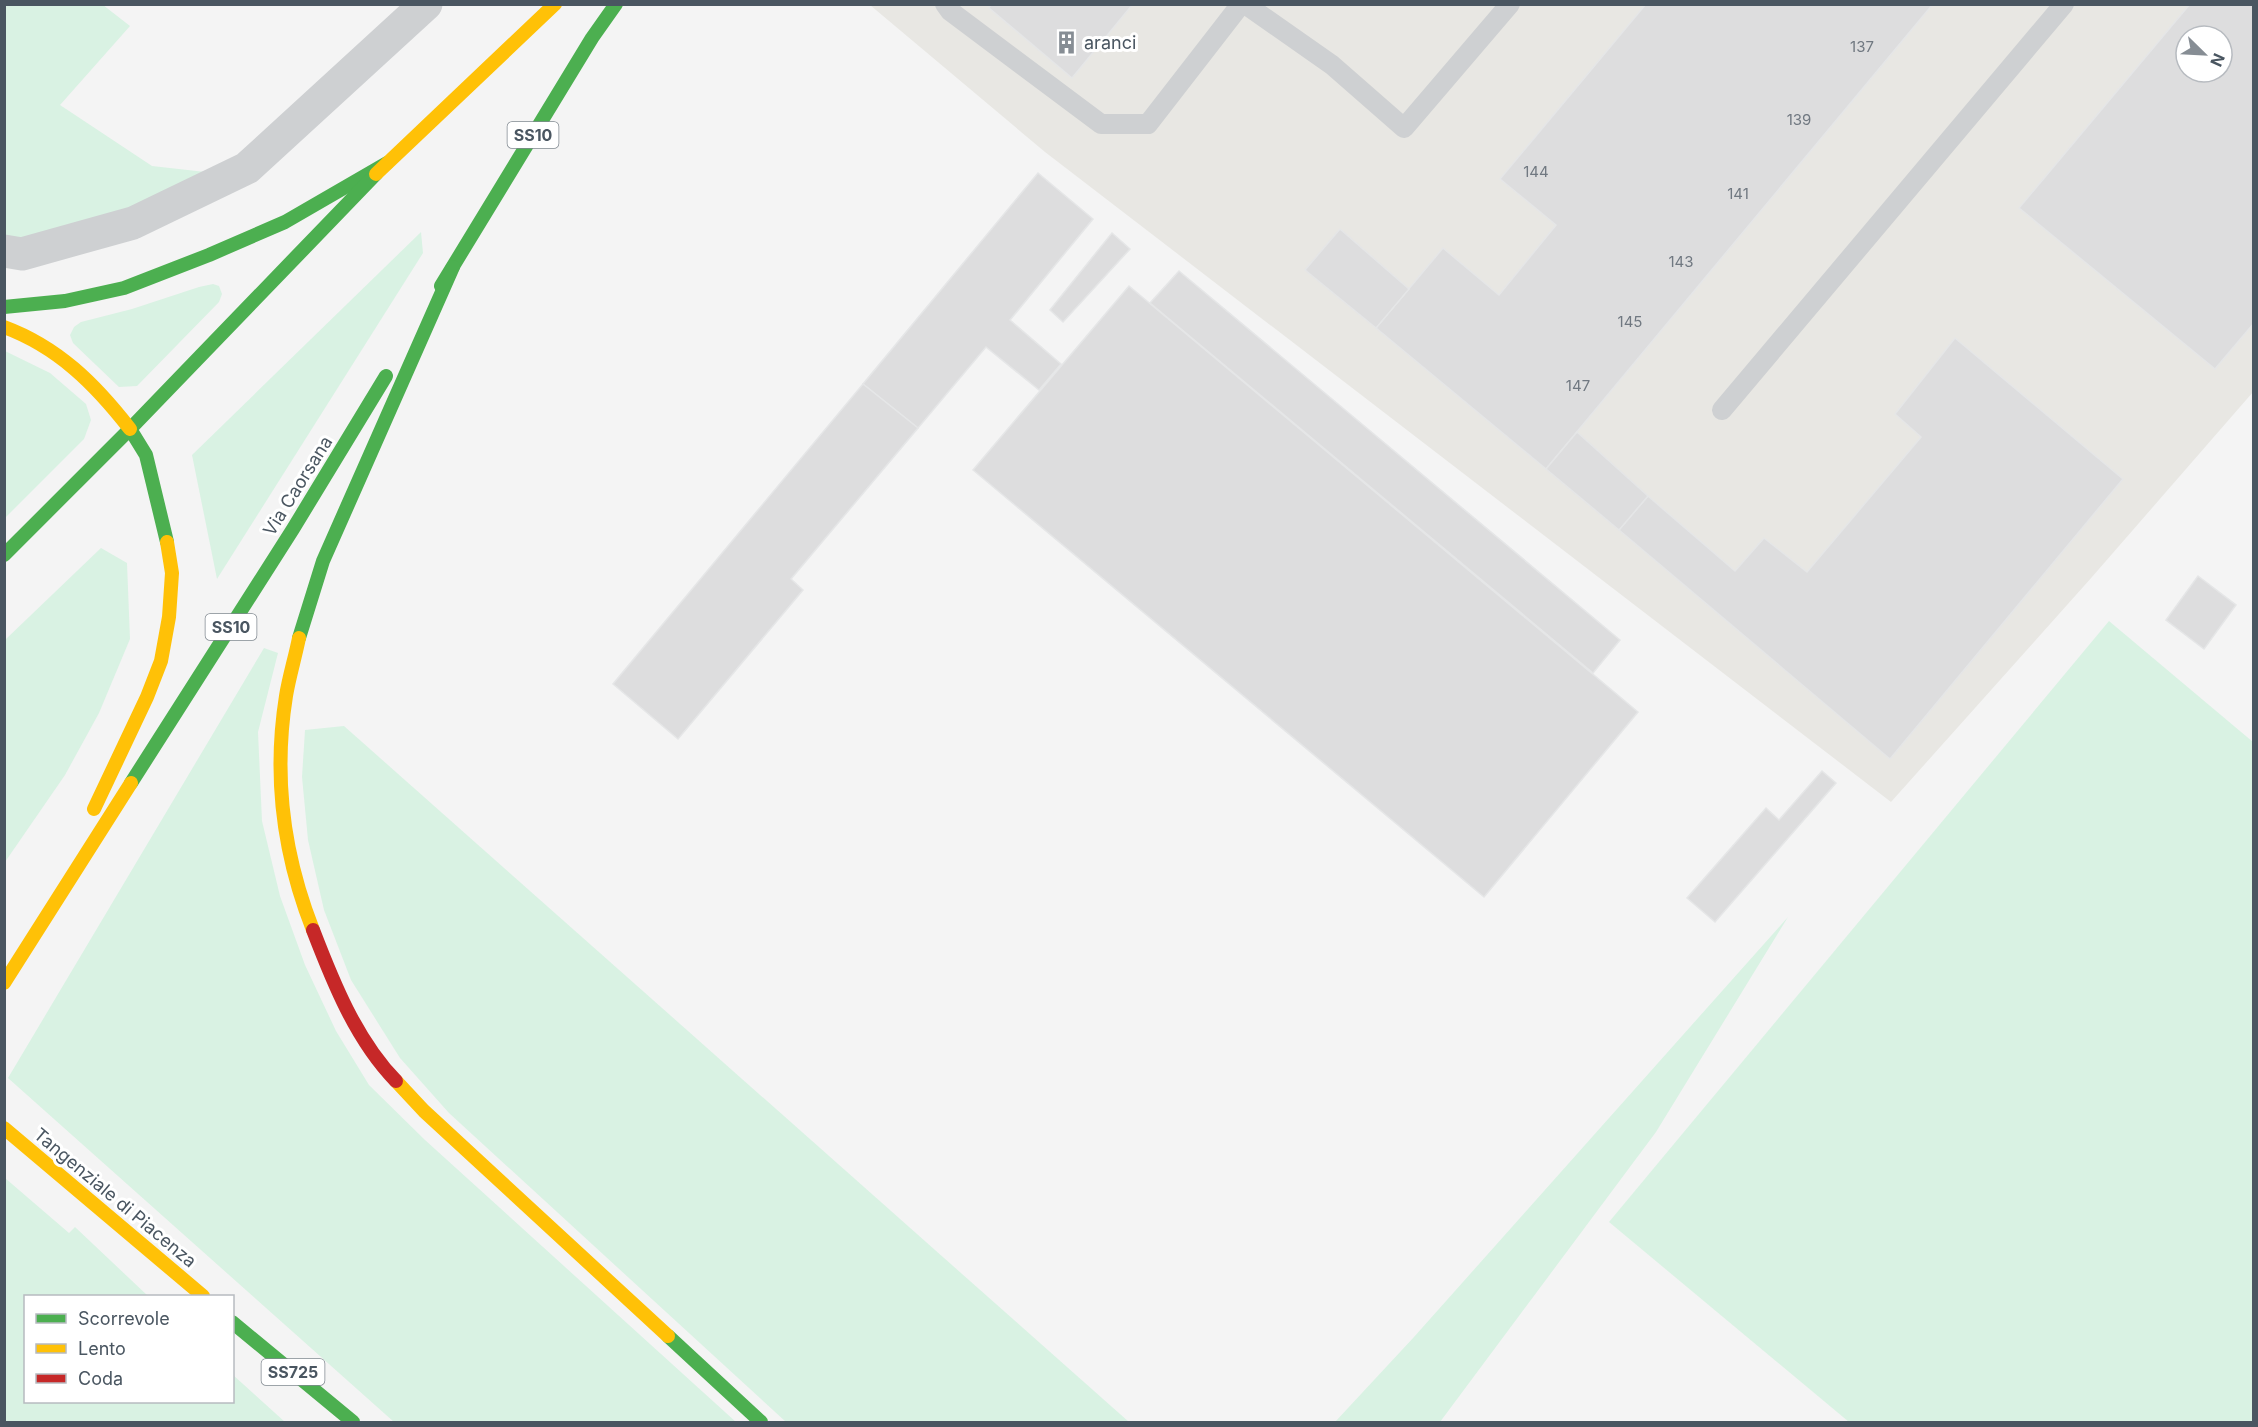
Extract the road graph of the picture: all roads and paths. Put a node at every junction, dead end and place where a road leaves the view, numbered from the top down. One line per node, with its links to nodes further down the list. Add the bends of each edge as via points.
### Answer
1 (426, 4): 9 (street, via 248,168 133,223 22,254)
2 (555, 4): 8 (main road)
3 (616, 4): 10 (main road, Via Caorsana / SS10)
4 (945, 4): 5 (lane, via 1101,124 1148,124)
5 (1243, 4): 6 (lane, via 1332,65 1404,128)
6 (1510, 4)
7 (2064, 4): 13 (lane)
8 (387, 163): 11 (main road, via 285,222 124,288 65,301); 14 (main road)
9 (4, 251)
10 (453, 267): 16 (main road, Via Caorsana / SS10, via 293,529); 26 (main road, via 323,561 302,624 286,697 280,755 282,812 291,867 333,982 384,1070)
11 (4, 307)
12 (4, 327): 14 (main road, via 46,346 74,367 107,398)
13 (1722, 410)
14 (130, 429): 15 (main road); 16 (main road, via 146,455 165,526 171,573 161,661)
15 (4, 555)
16 (33, 939): 17 (main road, Via Caorsana / SS10)
17 (4, 983)
18 (4, 1128): 19 (main road, Tangenziale di Piacenza)
19 (109, 1216): 20 (main road); 21 (main road, Tangenziale di Piacenza)
20 (193, 1295)
21 (202, 1295)
22 (234, 1324): 25 (main road, SS725)
23 (234, 1335): 24 (main road)
24 (293, 1390)
25 (353, 1422)
26 (761, 1422)

